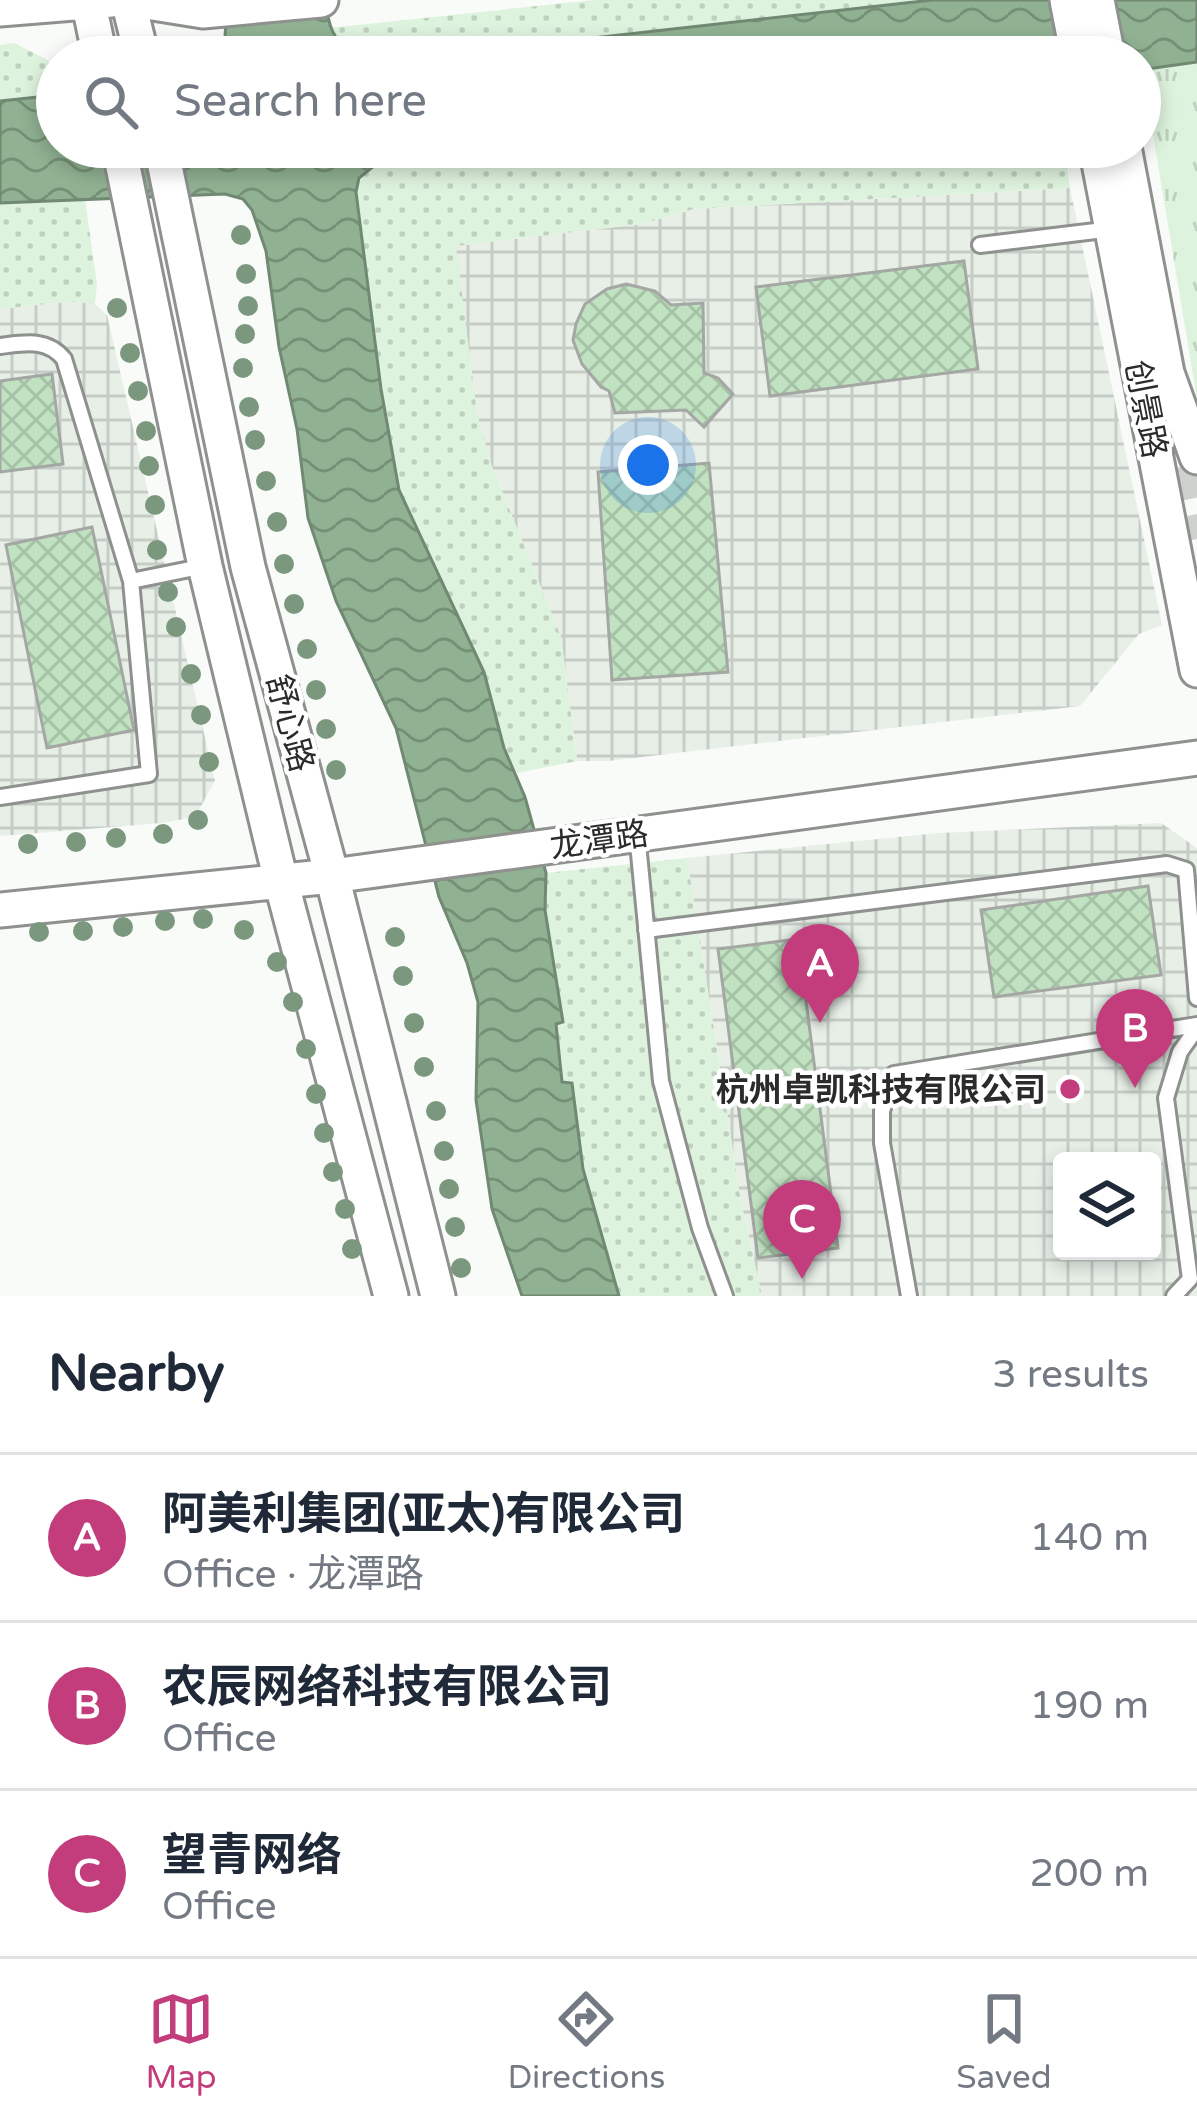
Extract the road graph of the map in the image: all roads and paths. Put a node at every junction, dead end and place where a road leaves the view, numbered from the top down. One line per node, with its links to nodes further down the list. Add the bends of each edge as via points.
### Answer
1 (111, 0): 6 (street)
2 (131, 0): 3 (street, via 203,11); 9 (street)
3 (321, 0)
4 (1067, 0): 10 (street)
5 (1097, 0): 11 (street)
6 (88, 1): 7 (street); 8 (street)
7 (0, 9)
8 (96, 36)
9 (138, 36)
10 (1074, 36)
11 (1104, 36)
12 (123, 168): 20 (street, 舒心路)
13 (165, 168): 27 (street, 舒心路, via 248,568)
14 (1100, 168): 16 (street, 创景路)
15 (1128, 168): 19 (street, 创景路, via 1168,373)
16 (1112, 230): 17 (lane); 22 (street, 创景路)
17 (980, 245)
18 (0, 346): 21 (lane, via 32,342 64,359)
19 (1197, 457)
20 (205, 566): 21 (lane); 28 (street, 舒心路)
21 (131, 581): 25 (lane, via 149,774)
22 (1192, 603): 23 (street, 创景路)
23 (1197, 670)
24 (1197, 758): 26 (street, 龙潭路)
25 (0, 797)
26 (637, 833): 27 (street, 龙潭路); 30 (lane)
27 (332, 876): 28 (street, 龙潭路); 35 (street, 舒心路)
28 (281, 881): 29 (street, 龙潭路); 34 (street, 舒心路)
29 (0, 910)
30 (646, 931): 31 (lane, via 1168,864 1186,870); 36 (lane, via 661,1081)
31 (1197, 998)
32 (1197, 1027): 33 (lane, via 1166,1098); 37 (lane, via 894,1074 882,1143)
33 (1189, 1210): 38 (lane, via 1190,1279)
34 (391, 1296)
35 (438, 1296)
36 (725, 1296)
37 (909, 1296)
38 (1174, 1296)

